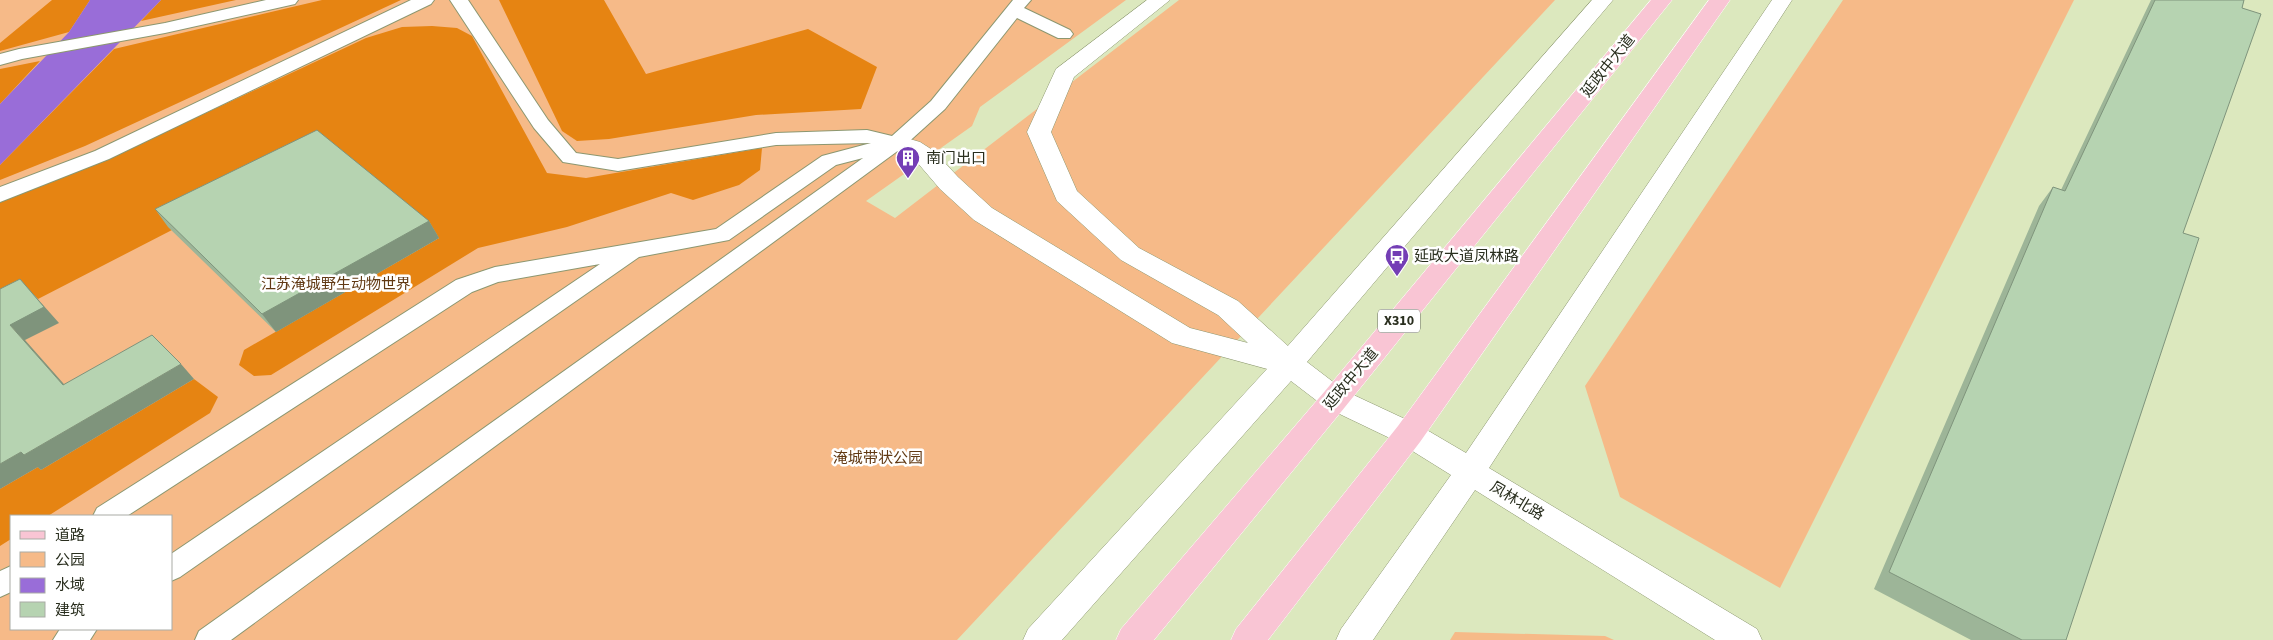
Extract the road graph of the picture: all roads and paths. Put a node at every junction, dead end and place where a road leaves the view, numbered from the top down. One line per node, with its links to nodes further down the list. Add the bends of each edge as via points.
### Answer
1 (288, 0): 11 (lane)
2 (424, 0): 13 (lane, via 102,154)
3 (459, 0): 12 (lane, via 541,124 570,158 618,166 776,139 867,136)
4 (1160, 0): 15 (street, 凤林北路, via 1064,74 1039,132 1066,195 1130,254 1228,308)
5 (1603, 0): 15 (street)
6 (1662, 0): 16 (main road, 延政中大道 / X310)
7 (1720, 0): 17 (main road)
8 (1782, 0): 18 (street)
9 (1018, 5): 10 (lane); 12 (lane, via 938,105)
10 (1064, 34)
11 (0, 60)
12 (896, 143): 14 (lane, via 829,160 722,235); 15 (street, via 912,147 925,156 983,214 1182,336); 23 (lane)
13 (0, 195)
14 (637, 250): 19 (lane, via 495,275 464,286); 20 (lane)
15 (1289, 364): 16 (street, 凤林北路); 24 (street)
16 (1335, 399): 17 (street, 凤林北路); 25 (main road, 延政中大道 / X310)
17 (1409, 434): 18 (street, 凤林北路); 26 (main road)
18 (1470, 472): 27 (street); 28 (street, 凤林北路)
19 (108, 515)
20 (172, 568)
21 (82, 630): 22 (lane)
22 (67, 640)
23 (209, 640)
24 (1040, 640)
25 (1133, 640)
26 (1248, 640)
27 (1353, 640)
28 (1746, 640)

